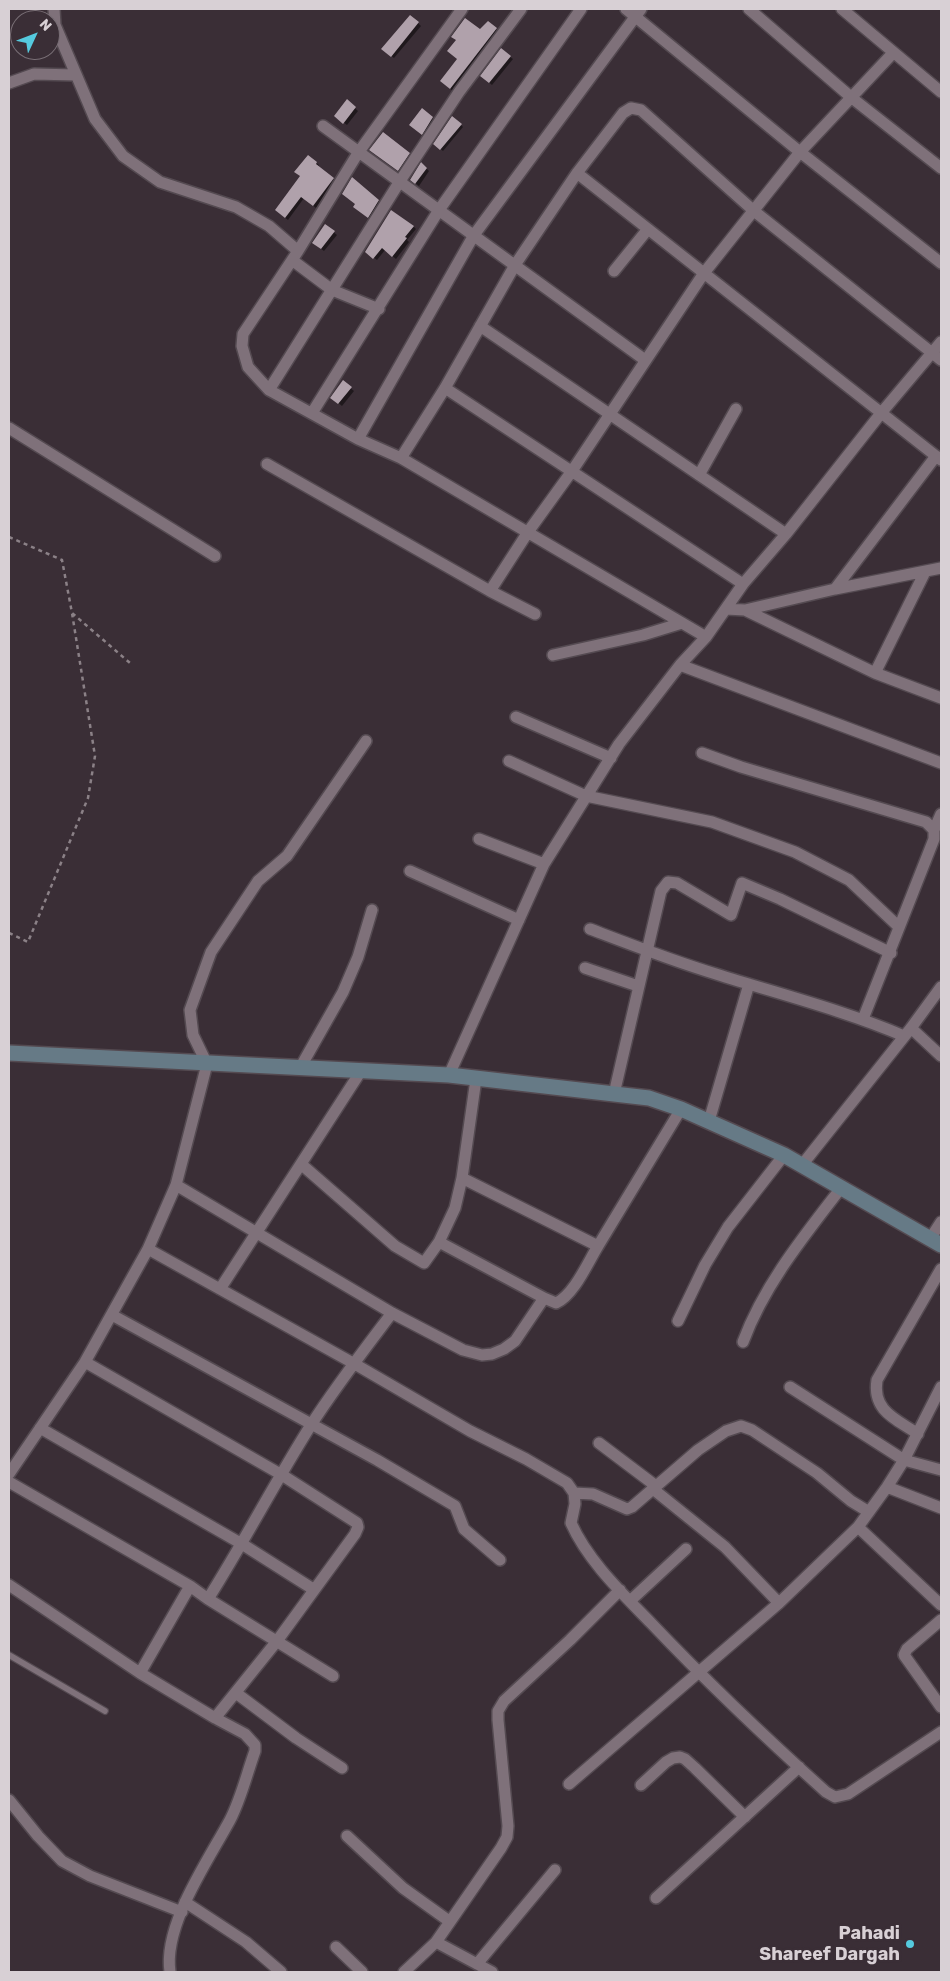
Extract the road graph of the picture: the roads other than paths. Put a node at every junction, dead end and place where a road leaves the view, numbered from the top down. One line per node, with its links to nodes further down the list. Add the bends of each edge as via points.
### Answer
1 (54, 9): 9 (street, via 55,25)
2 (462, 9): 15 (street)
3 (521, 9): 18 (street, via 459,92)
4 (581, 9): 19 (street)
5 (749, 9): 12 (street)
6 (842, 9): 8 (street)
7 (634, 11): 14 (street); 22 (street)
8 (893, 53): 11 (street); 12 (street)
9 (76, 75): 10 (street, via 34,74); 23 (street, via 95,120 122,156 160,182 236,207 269,226)
10 (9, 83)
11 (941, 92)
12 (852, 98): 14 (street); 16 (street)
13 (323, 126): 15 (street)
14 (800, 152): 20 (street); 24 (street)
15 (358, 153): 18 (street); 23 (street)
16 (941, 168)
17 (577, 174): 20 (street, via 623,113 631,108 642,110); 21 (street); 25 (street)
18 (400, 181): 19 (street); 28 (street)
19 (439, 210): 22 (street); 29 (street)
20 (754, 211): 27 (street); 32 (street)
21 (648, 229): 26 (street); 27 (street)
22 (474, 235): 25 (street); 42 (street)
23 (295, 256): 28 (street); 36 (street, via 243,334 242,346 248,367)
24 (941, 263)
25 (515, 265): 30 (street); 33 (street)
26 (614, 271)
27 (704, 273): 33 (street); 38 (street)
28 (332, 290): 29 (street); 36 (street)
29 (378, 309): 39 (street)
30 (480, 326): 35 (street); 40 (street)
31 (941, 342): 32 (street)
32 (932, 352): 34 (street); 38 (street)
33 (646, 360): 40 (street)
34 (941, 360)
35 (445, 388): 43 (street); 46 (street)
36 (269, 390): 39 (street)
37 (736, 409): 47 (street)
38 (882, 412): 44 (street); 49 (street)
39 (312, 413): 42 (street)
40 (609, 414): 46 (street); 47 (street)
41 (9, 428): 50 (street)
42 (358, 439): 43 (street)
43 (401, 458): 48 (street)
44 (939, 458): 53 (street)
45 (267, 464): 54 (street)
46 (572, 472): 48 (street); 52 (street)
47 (699, 475): 49 (street)
48 (528, 532): 54 (street); 58 (street)
49 (786, 534): 52 (street)
50 (215, 556)
51 (936, 568): 53 (street); 62 (street)
52 (743, 584): 55 (street)
53 (835, 589): 56 (street)
54 (490, 591): 57 (street)
55 (726, 609): 56 (street); 59 (street)
56 (745, 610): 62 (street)
57 (535, 614)
58 (682, 623): 59 (street); 60 (street)
59 (706, 637): 61 (street)
60 (553, 655)
61 (680, 665): 67 (street); 69 (street)
62 (875, 673): 63 (street)
63 (941, 698)
64 (516, 717): 67 (street)
65 (366, 741): 90 (street, via 287,856 258,882 211,952 190,1010 193,1035)
66 (702, 753): 72 (street, via 741,768 926,822)
67 (611, 758): 70 (street)
68 (509, 760): 70 (street)
69 (941, 763)
70 (586, 796): 74 (street); 78 (street, via 712,822 795,852 849,880)
71 (941, 814): 72 (street)
72 (934, 830): 78 (street, via 934,839)
73 (479, 839): 74 (street)
74 (544, 864): 77 (street)
75 (410, 871): 77 (street)
76 (372, 910): 91 (street, via 358,958)
77 (519, 920): 93 (street)
78 (899, 927): 81 (street)
79 (590, 929): 80 (street)
80 (647, 951): 81 (street, via 661,891 668,882 677,883 731,915 742,883); 83 (street); 84 (street)
81 (891, 953): 86 (street)
82 (585, 968): 84 (street)
83 (749, 984): 86 (street); 97 (street)
84 (638, 986): 95 (street)
85 (941, 988): 87 (street)
86 (864, 1019): 87 (street)
87 (908, 1032): 89 (street); 100 (street)
88 (9, 1053): 90 (street)
89 (941, 1056)
90 (207, 1064): 91 (street); 102 (street)
91 (300, 1068): 92 (street)
92 (361, 1071): 93 (street); 99 (street)
93 (449, 1076): 94 (street)
94 (476, 1079): 95 (street); 101 (street)
95 (614, 1094): 96 (street, via 649,1098)
96 (681, 1109): 97 (street); 108 (street)
97 (709, 1121): 98 (street)
98 (784, 1155): 100 (street); 115 (street, via 728,1227 705,1264)
99 (301, 1164): 105 (street); 106 (street, via 395,1246 424,1263)
100 (802, 1165): 103 (street)
101 (462, 1178): 106 (street, via 455,1208); 108 (street)
102 (176, 1185): 105 (street); 109 (street)
103 (841, 1188): 107 (street); 116 (street, via 762,1300)
104 (941, 1222): 107 (street)
105 (256, 1233): 111 (street); 113 (street)
106 (438, 1242): 112 (street)
107 (936, 1242)
108 (598, 1246): 112 (street, via 562,1300 556,1303)
109 (148, 1250): 111 (street); 114 (street)
110 (941, 1269): 123 (street, via 877,1380 877,1400 890,1416)
111 (220, 1289): 118 (street)
112 (544, 1298): 113 (street, via 515,1341 487,1355 463,1350)
113 (392, 1313): 118 (street)
114 (112, 1315): 117 (street); 121 (street)
115 (678, 1321)
116 (743, 1342)
117 (85, 1362): 122 (street); 128 (street)
118 (353, 1363): 121 (street); 132 (street, via 470,1432 554,1475 567,1483)
119 (790, 1387): 125 (street)
120 (941, 1387): 123 (street)
121 (312, 1424): 128 (street); 138 (street, via 455,1506 464,1529)
122 (40, 1428): 127 (street); 136 (street)
123 (918, 1434): 125 (street)
124 (599, 1443): 131 (street)
125 (904, 1460): 126 (street); 130 (street)
126 (941, 1470)
127 (9, 1474)
128 (282, 1475): 136 (street); 141 (street, via 357,1523 358,1528)
129 (9, 1482): 140 (street)
130 (887, 1487): 133 (street); 134 (street)
131 (655, 1488): 132 (street, via 627,1509 593,1494); 134 (street, via 698,1450 741,1426 817,1473); 145 (street, via 725,1547)
132 (574, 1493): 142 (street, via 570,1523 582,1545)
133 (941, 1508)
134 (869, 1512): 135 (street)
135 (858, 1527): 145 (street); 146 (street)
136 (242, 1544): 141 (street); 143 (street)
137 (686, 1549): 144 (street)
138 (500, 1560)
139 (9, 1585): 150 (street)
140 (190, 1586): 143 (street); 150 (street)
141 (313, 1589): 148 (street)
142 (620, 1590): 144 (street); 168 (street, via 498,1710 507,1837)
143 (208, 1599): 148 (street)
144 (630, 1600): 151 (street)
145 (779, 1603): 151 (street)
146 (941, 1605)
147 (941, 1620): 154 (street, via 904,1655)
148 (277, 1641): 152 (street); 153 (street)
149 (9, 1655): 155 (lane)
150 (140, 1673): 156 (street)
151 (699, 1673): 158 (street); 160 (street)
152 (333, 1676)
153 (236, 1693): 156 (street); 159 (street)
154 (941, 1707)
155 (105, 1711)
156 (215, 1718): 167 (street, via 245,1734 255,1745 255,1751 231,1818)
157 (941, 1732): 158 (street, via 841,1797 826,1792)
158 (799, 1767): 163 (street)
159 (342, 1768)
160 (569, 1784)
161 (641, 1784): 163 (street, via 666,1762 680,1757)
162 (9, 1800): 167 (street, via 62,1861 90,1876)
163 (745, 1817): 166 (street)
164 (347, 1836): 168 (street, via 403,1888)
165 (554, 1870): 171 (street)
166 (656, 1898)
167 (184, 1907): 172 (street, via 171,1947); 173 (street, via 246,1942)
168 (449, 1921): 169 (street)
169 (436, 1942): 171 (street); 175 (street)
170 (336, 1947): 174 (street)
171 (477, 1964): 176 (street)
172 (170, 1972)
173 (281, 1972)
174 (362, 1972)
175 (404, 1972)
176 (492, 1972)

